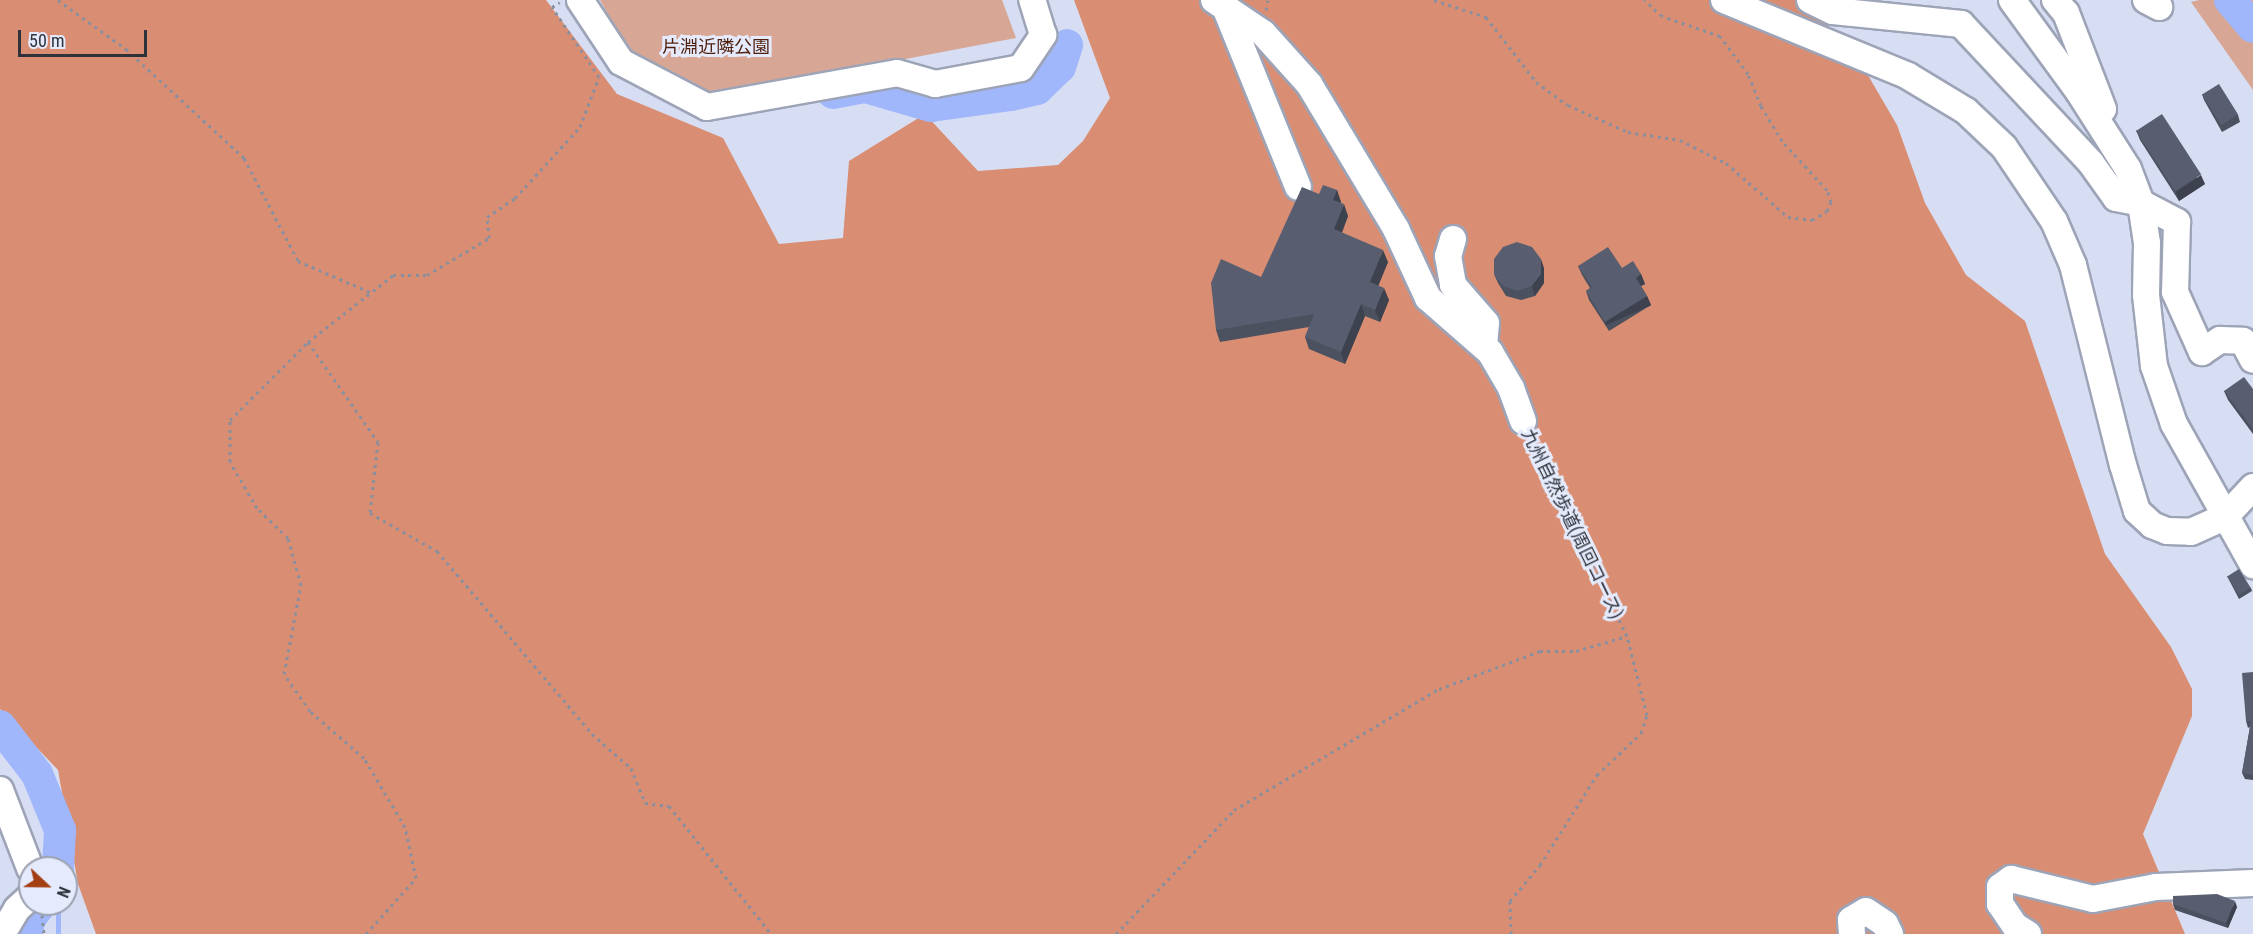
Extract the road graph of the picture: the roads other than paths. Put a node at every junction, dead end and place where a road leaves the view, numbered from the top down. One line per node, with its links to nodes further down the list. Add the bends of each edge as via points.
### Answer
1 (580, 0): 2 (street, via 621,62 707,106 897,73 935,84 1021,68 1043,34)
2 (1032, 0)
3 (1724, 0): 16 (street, via 1908,76 1966,111 2004,147 2054,221 2073,265 2137,510 2152,525 2167,531 2191,532)
4 (1810, 0): 10 (street, via 1833,11 1961,24 2091,163 2116,198)
5 (2012, 0): 8 (street)
6 (2055, 0): 8 (street, via 2066,13)
7 (1219, 3): 9 (street); 12 (street, 九州自然歩道(周回コース), via 1263,33 1309,84 1396,228 1428,298)
8 (2128, 169): 10 (street)
9 (1298, 187)
10 (2141, 203): 13 (street, via 2177,222 2175,292 2202,352 2220,340 2243,341); 16 (street, via 2148,243 2146,295 2154,366 2174,424)
11 (1453, 239): 12 (street, via 1448,256 1453,285 1486,323)
12 (1484, 345): 14 (street, 九州自然歩道(周回コース), via 1511,388)
13 (2253, 360)
14 (1522, 421)
15 (2253, 487): 16 (street)
16 (2225, 517): 17 (street)
17 (2253, 565)
18 (0, 790): 19 (street)
19 (25, 856)
20 (2253, 883): 25 (street, via 2156,887 2093,899 2011,879 2000,887 2000,904 2015,926)
21 (18, 909): 22 (street)
22 (2, 934)
23 (1852, 934): 24 (street, via 1851,920 1866,911 1885,924)
24 (1890, 934)
25 (2028, 934)

